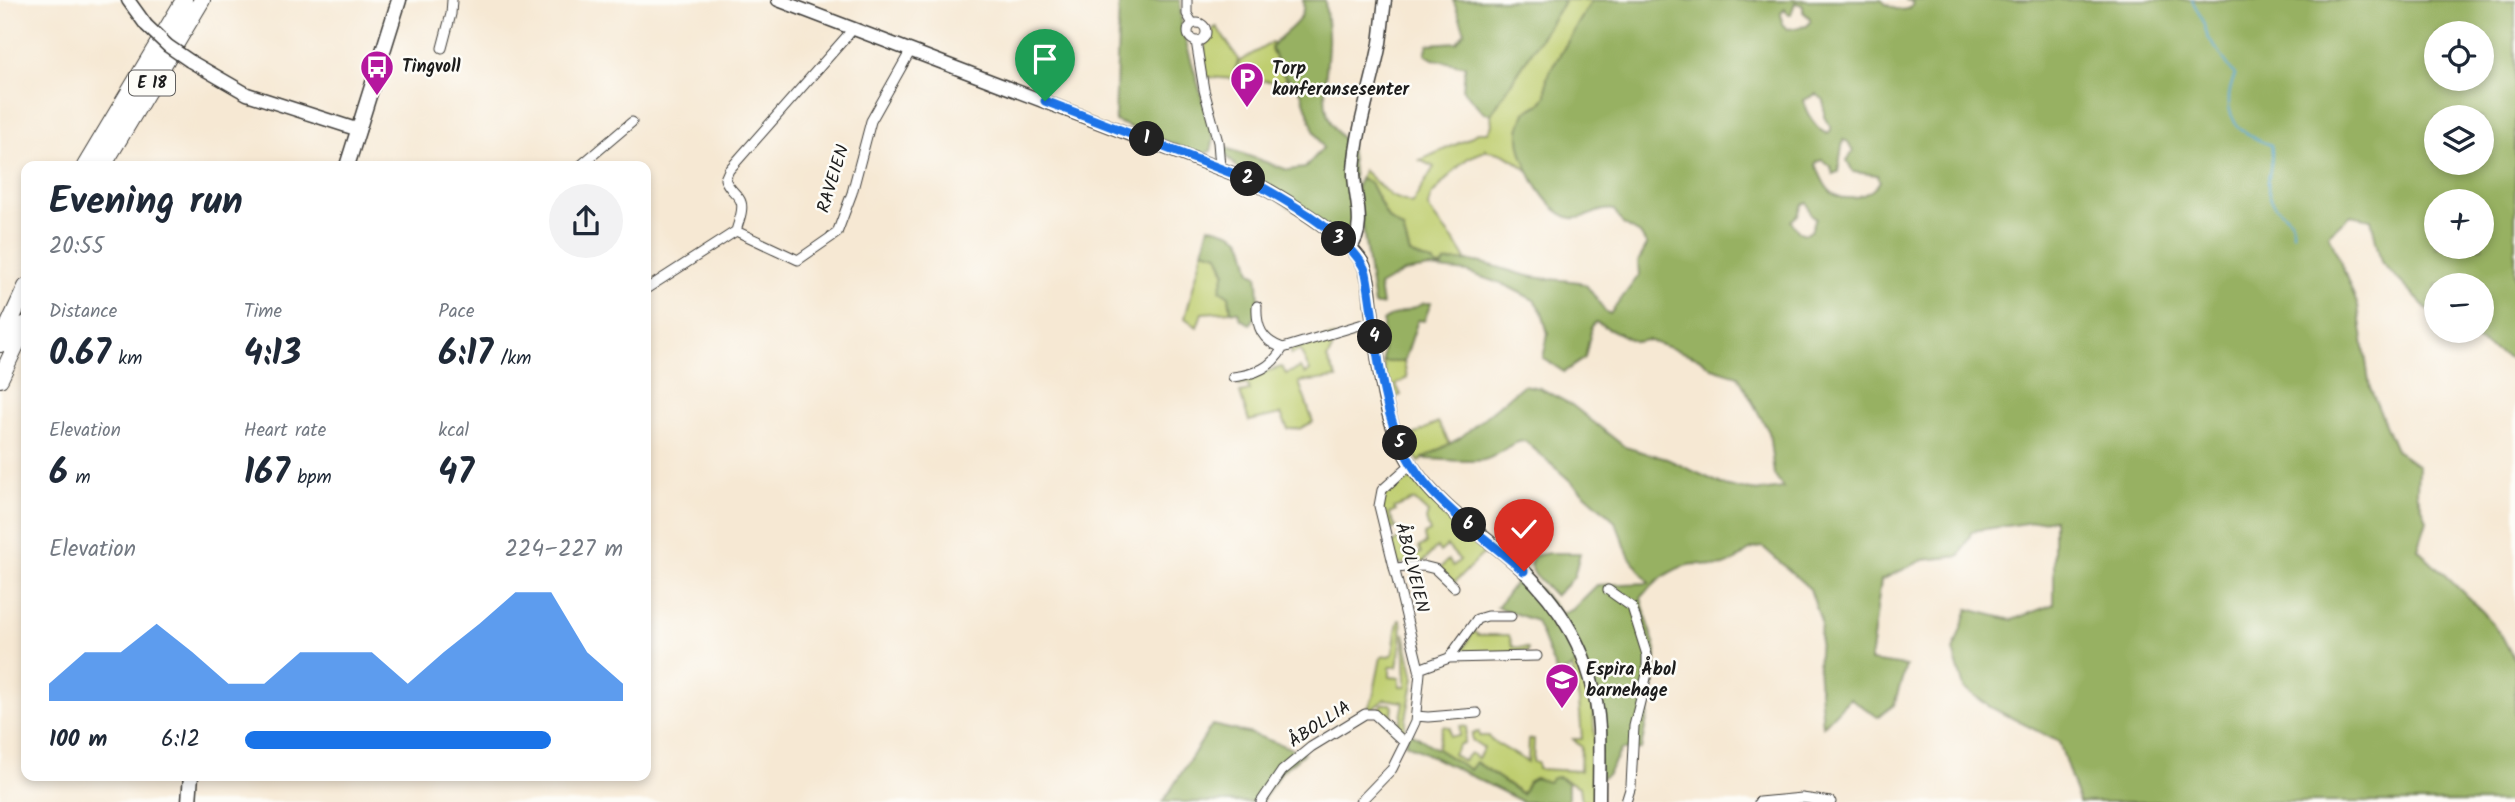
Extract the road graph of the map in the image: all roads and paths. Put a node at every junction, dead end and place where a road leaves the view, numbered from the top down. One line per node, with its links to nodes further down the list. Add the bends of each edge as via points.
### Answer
1 (128, 0): 13 (main road, bridge, via 167,46 247,94)
2 (184, 0): 14 (highway, E 18)
3 (202, 0): 15 (highway, E 18)
4 (399, 0): 13 (main road)
5 (452, 0): 10 (street)
6 (778, 0): 9 (main road)
7 (1186, 0): 18 (street, via 1193,24 1188,34 1196,41)
8 (1385, 0): 20 (main road, via 1356,149 1353,182 1359,229)
9 (853, 28): 11 (main road); 19 (street, via 729,170 727,185 742,205)
10 (442, 48)
11 (911, 50): 18 (main road); 19 (street, RAVEIEN, via 871,121 837,233 798,260)
12 (632, 122): 17 (street)
13 (359, 130): 16 (main road)
14 (88, 161)
15 (106, 161)
16 (349, 161)
17 (586, 161)
18 (1220, 167): 20 (main road, via 1274,193)
19 (736, 231): 21 (street)
20 (1350, 247): 24 (main road, via 1366,273)
21 (651, 286)
22 (21, 298): 26 (highway)
23 (1257, 306): 27 (street, via 1259,331 1272,345)
24 (1373, 321): 27 (street); 30 (main road, via 1384,399)
25 (21, 335): 29 (highway)
26 (0, 344)
27 (1283, 348): 28 (street, via 1265,369)
28 (1233, 377)
29 (0, 379)
30 (1413, 467): 31 (street, ÅBOLVEIEN, via 1382,490 1379,506); 45 (main road, via 1448,507 1534,581 1576,639 1597,709)
31 (1395, 568): 32 (street, via 1435,569); 37 (street, ÅBOLVEIEN)
32 (1454, 587)
33 (1608, 590): 46 (street, via 1632,607 1647,655)
34 (1511, 616): 36 (street, via 1477,619)
35 (1536, 656): 36 (street)
36 (1448, 658): 37 (street)
37 (1419, 669): 39 (street, ÅBOLVEIEN)
38 (1477, 713): 39 (street)
39 (1416, 716): 40 (street, ÅBOLVEIEN)
40 (1405, 743): 43 (street, ÅBOLLIA, via 1374,714 1365,714 1282,771); 44 (street, ÅBOLVEIEN, via 1392,769)
41 (191, 781): 42 (main road)
42 (189, 802)
43 (1261, 802)
44 (1360, 802)
45 (1599, 802)
46 (1626, 802)
47 (1759, 802): 48 (street)
48 (1831, 802)

